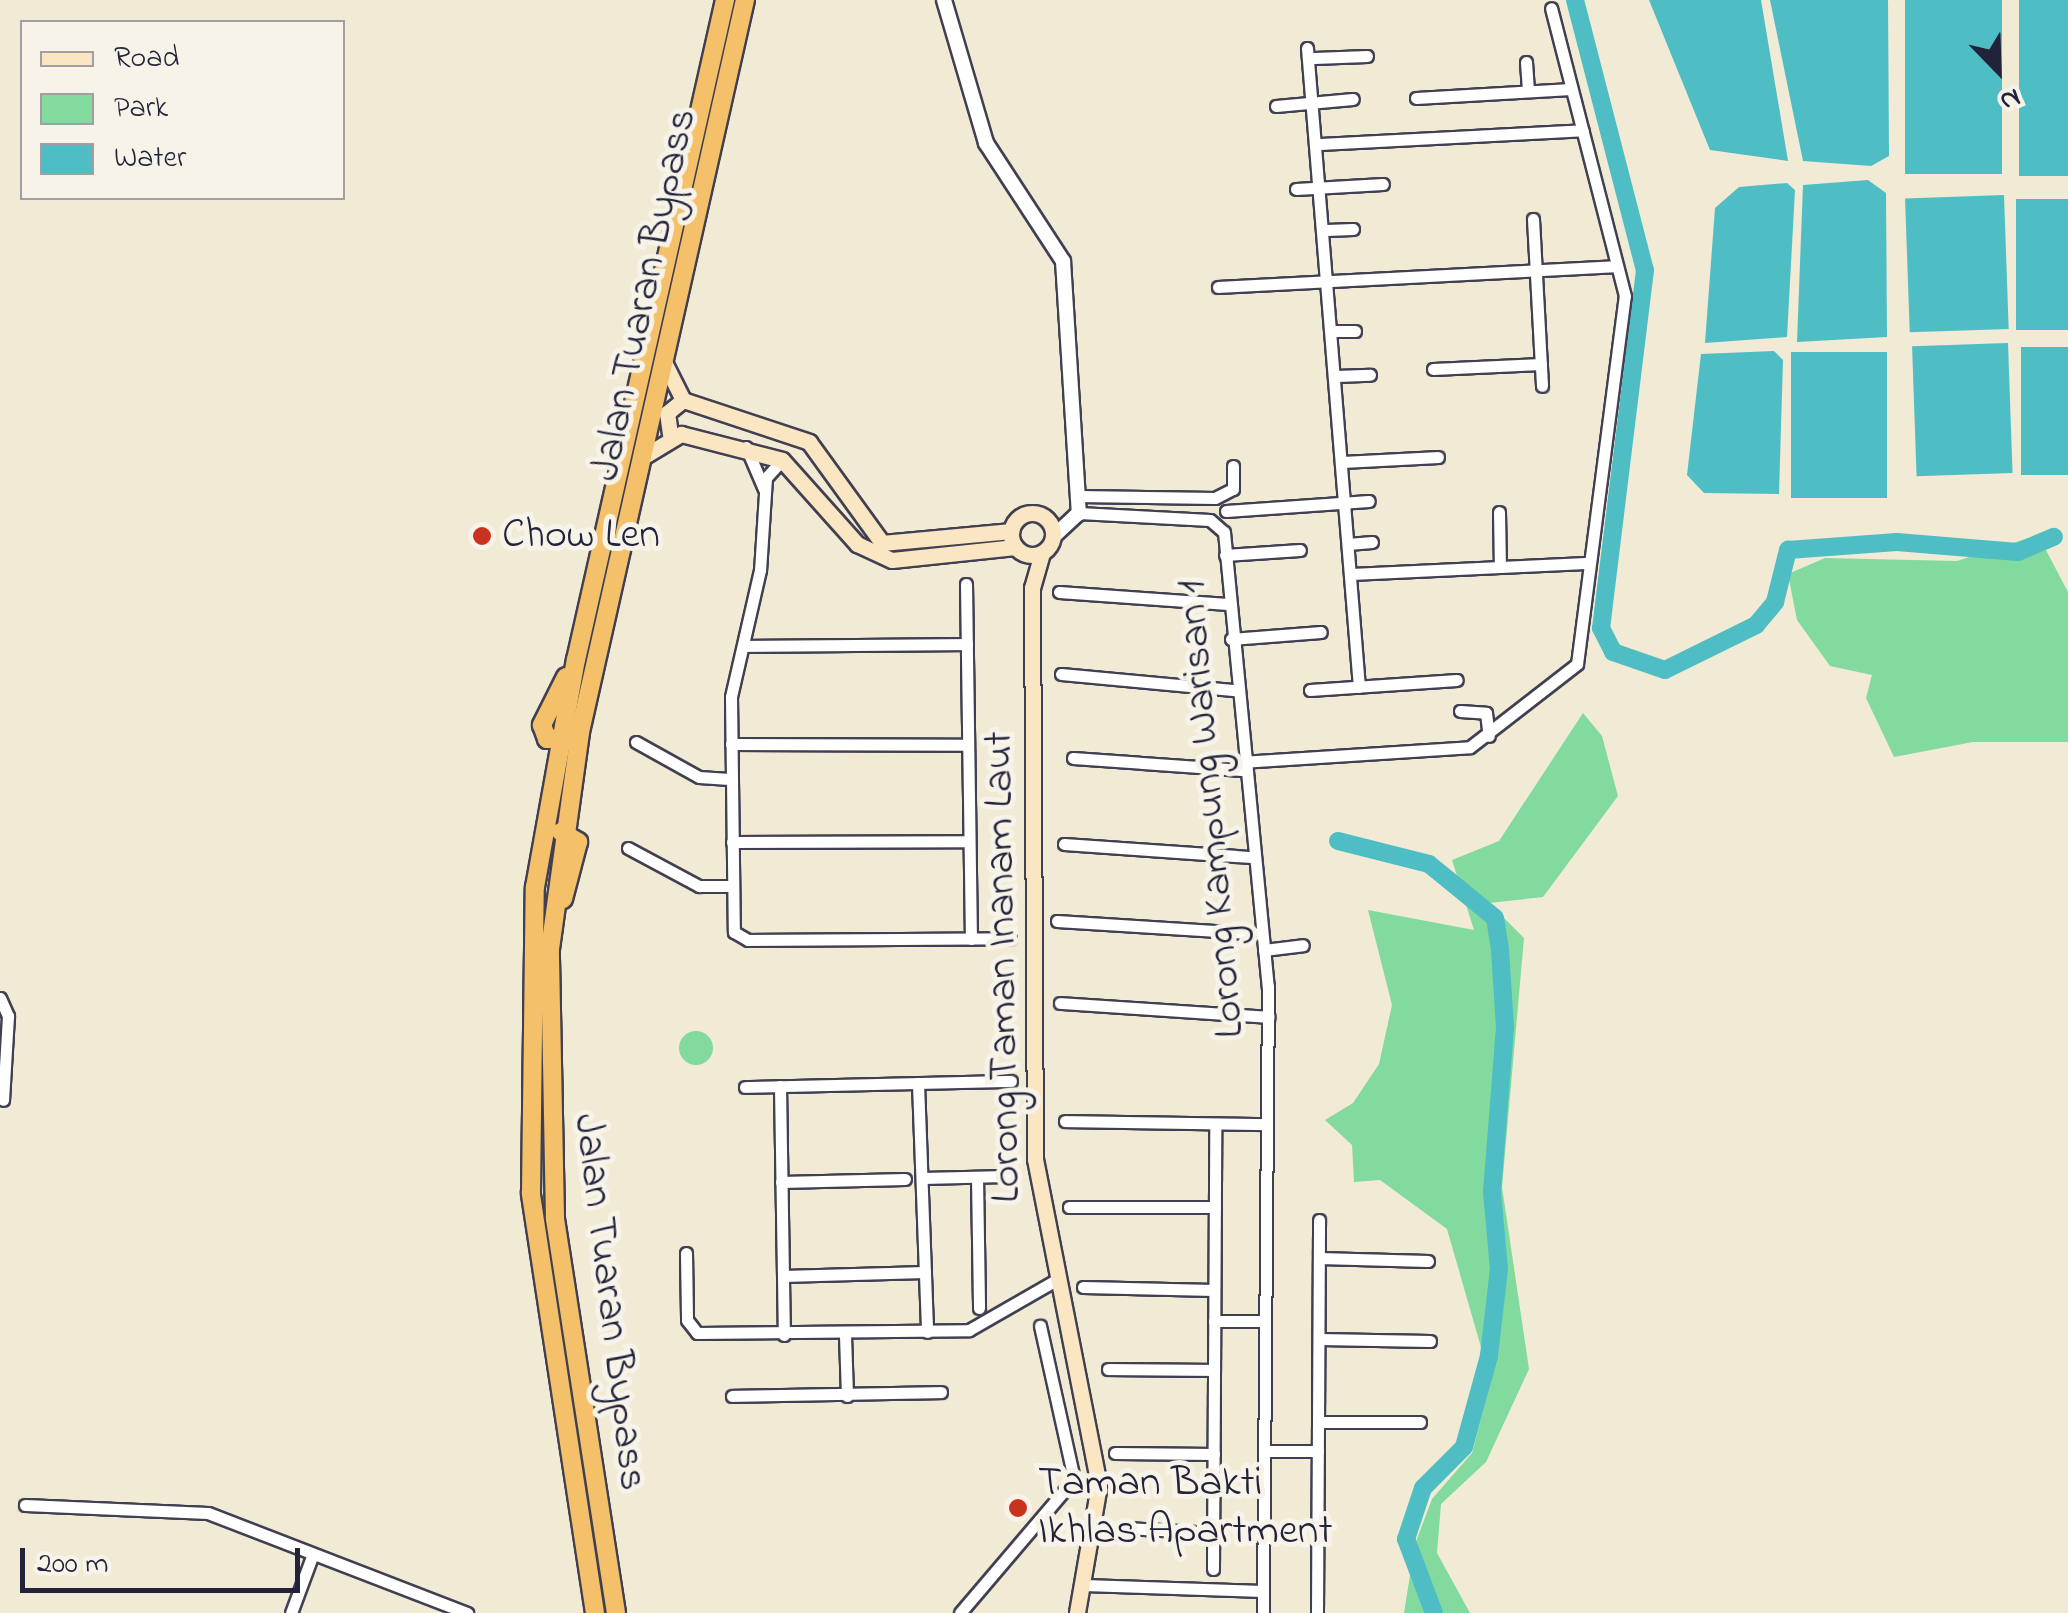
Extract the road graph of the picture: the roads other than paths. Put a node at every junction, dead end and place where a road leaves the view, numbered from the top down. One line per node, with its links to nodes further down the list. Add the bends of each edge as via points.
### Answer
1 (725, 0): 78 (highway, Jalan Tuaran Bypass, via 576,660 542,725)
2 (745, 0): 27 (highway, Jalan Tuaran Bypass)
3 (944, 0): 44 (street, via 986,143 1062,261)
4 (1551, 8): 7 (street)
5 (1367, 56): 11 (street, via 1310,53)
6 (1526, 62): 8 (street)
7 (1572, 89): 8 (street); 13 (street)
8 (1528, 91): 9 (street)
9 (1416, 98)
10 (1353, 99): 11 (street)
11 (1316, 102): 12 (street); 14 (street)
12 (1276, 106)
13 (1583, 130): 14 (street); 21 (street)
14 (1320, 144): 16 (street)
15 (1383, 184): 16 (street)
16 (1323, 188): 17 (street); 20 (street)
17 (1296, 189)
18 (1533, 219): 22 (street)
19 (1353, 228): 20 (street)
20 (1326, 230): 23 (street)
21 (1613, 266): 22 (street); 57 (street, via 1625,317)
22 (1537, 269): 23 (street); 28 (street)
23 (1329, 278): 24 (street); 25 (street)
24 (1218, 287)
25 (1333, 331): 26 (street); 31 (street)
26 (1356, 331)
27 (666, 364): 33 (main road); 38 (highway, Jalan Tuaran Bypass)
28 (1541, 364): 29 (street); 32 (street)
29 (1432, 370)
30 (1370, 375): 31 (street)
31 (1336, 376): 35 (street)
32 (1542, 386)
33 (683, 400): 36 (main road, via 666,412); 52 (main road, via 809,442 882,543)
34 (1356, 416): 35 (street)
35 (1339, 417): 41 (street)
36 (670, 434): 37 (main road); 38 (main road)
37 (745, 446): 40 (main road); 43 (street)
38 (646, 455): 76 (highway, Jalan Tuaran Bypass)
39 (1438, 457): 41 (street)
40 (782, 460): 43 (street); 52 (main road, via 857,544 881,558)
41 (1343, 462): 46 (street)
42 (1233, 466): 44 (street, via 1232,489 1215,498)
43 (764, 489): 69 (street)
44 (1078, 496): 49 (street)
45 (1369, 501): 46 (street)
46 (1346, 504): 47 (street); 53 (street)
47 (1226, 511)
48 (1499, 512): 58 (street)
49 (1079, 514): 50 (street, Lorong Kampung Warisan 1); 56 (street, Lorong Kampung Warisan 1, via 1218,522)
50 (1052, 530): 52 (main road, via 1027,514); 55 (main road, Lorong Taman Inanam Laut)
51 (1372, 542): 53 (street)
52 (1017, 544): 55 (main road); 61 (main road)
53 (1348, 544): 59 (street)
54 (1300, 550): 56 (street)
55 (1042, 553): 61 (main road, Lorong Taman Inanam Laut)
56 (1225, 554): 63 (street, Lorong Kampung Warisan 1)
57 (1586, 563): 58 (street); 77 (street, via 1574,671)
58 (1500, 567): 59 (street)
59 (1351, 574): 65 (street)
60 (966, 584): 68 (street)
61 (1032, 588): 123 (main road, Lorong Taman Inanam Laut, via 1034,1144)
62 (1059, 592): 63 (street)
63 (1228, 604): 67 (street, Lorong Kampung Warisan 1)
64 (1369, 622): 65 (street)
65 (1354, 623): 72 (street)
66 (1320, 632): 67 (street)
67 (1230, 639): 73 (street, Lorong Kampung Warisan 1)
68 (967, 644): 69 (street); 81 (street)
69 (744, 646): 80 (street)
70 (1061, 674): 73 (street)
71 (1457, 680): 72 (street)
72 (1359, 687): 74 (street)
73 (1235, 690): 83 (street, Lorong Kampung Warisan 1)
74 (1310, 690)
75 (1460, 711): 77 (street, via 1486,713)
76 (580, 732): 78 (highway); 85 (highway, Jalan Tuaran Bypass)
77 (1489, 736): 83 (street, via 1463,749)
78 (559, 741): 92 (highway, Jalan Tuaran Bypass)
79 (636, 742): 84 (street, via 699,777)
80 (730, 744): 81 (street); 84 (street)
81 (968, 744): 87 (street)
82 (1073, 758): 83 (street)
83 (1241, 766): 90 (street, Lorong Kampung Warisan 1)
84 (729, 779): 86 (street)
85 (560, 832): 92 (highway, Jalan Tuaran Bypass); 156 (highway, Jalan Tuaran Bypass, via 573,831 578,848 550,950 555,1218)
86 (732, 842): 87 (street); 91 (street)
87 (969, 842): 96 (street)
88 (1064, 844): 90 (street)
89 (628, 848): 91 (street, via 699,886)
90 (1252, 857): 94 (street, Lorong Kampung Warisan 1)
91 (730, 886): 96 (street, via 734,932 748,940)
92 (535, 887): 153 (highway, Jalan Tuaran Bypass, via 530,1179)
93 (1057, 921): 94 (street)
94 (1262, 934): 98 (street, Lorong Kampung Warisan 1)
95 (1010, 938): 96 (street)
96 (970, 939)
97 (1302, 945): 98 (street)
98 (1264, 950): 101 (street, Lorong Kampung Warisan 1)
99 (0, 998): 106 (street, via 8,1016)
100 (1060, 1003): 101 (street)
101 (1269, 1017): 108 (street, Lorong Kampung Warisan 1)
102 (1011, 1080): 103 (street)
103 (918, 1083): 105 (street); 112 (street)
104 (746, 1086): 105 (street)
105 (780, 1086): 114 (street)
106 (3, 1100)
107 (1066, 1121): 109 (street)
108 (1266, 1124): 109 (street); 128 (street, Lorong Kampung Warisan 1)
109 (1215, 1129): 116 (street)
110 (1006, 1176): 111 (street)
111 (977, 1177): 112 (street); 126 (street)
112 (922, 1178): 121 (street)
113 (904, 1179): 114 (street)
114 (781, 1182): 122 (street)
115 (1069, 1207): 116 (street)
116 (1215, 1207): 125 (street)
117 (1320, 1220): 119 (street)
118 (686, 1253): 132 (street, via 689,1326 716,1334)
119 (1319, 1258): 120 (street); 133 (street)
120 (1428, 1261)
121 (925, 1272): 122 (street); 130 (street)
122 (783, 1276): 132 (street)
123 (1056, 1280): 130 (street, via 977,1328); 151 (main road, Lorong Taman Inanam Laut, via 1098,1472)
124 (1083, 1287): 125 (street)
125 (1214, 1290): 127 (street)
126 (979, 1308)
127 (1214, 1321): 128 (street); 136 (street)
128 (1264, 1321): 142 (street, Lorong Kampung Warisan 1)
129 (1040, 1326): 157 (street, via 1074,1478)
130 (928, 1332): 131 (street)
131 (845, 1334): 132 (street); 139 (street)
132 (784, 1335)
133 (1319, 1339): 134 (street); 140 (street)
134 (1430, 1341)
135 (1108, 1369): 136 (street)
136 (1214, 1370): 145 (street)
137 (941, 1392): 139 (street)
138 (732, 1396): 139 (street)
139 (847, 1396)
140 (1318, 1422): 141 (street); 143 (street)
141 (1420, 1422)
142 (1266, 1450): 143 (street); 152 (street, Lorong Kampung Warisan 1)
143 (1318, 1451): 160 (street)
144 (1115, 1453): 145 (street)
145 (1214, 1454): 148 (street)
146 (25, 1505): 149 (street, via 192,1510)
147 (1126, 1528): 148 (street)
148 (1213, 1533): 150 (street)
149 (313, 1554): 154 (street); 155 (street)
150 (1213, 1569)
151 (1084, 1585): 152 (street); 158 (main road, Lorong Taman Inanam Laut)
152 (1263, 1591): 159 (street, Lorong Kampung Warisan 1)
153 (594, 1612)
154 (291, 1613)
155 (466, 1613)
156 (616, 1613)
157 (960, 1613)
158 (1077, 1613)
159 (1263, 1613)
160 (1318, 1613)

